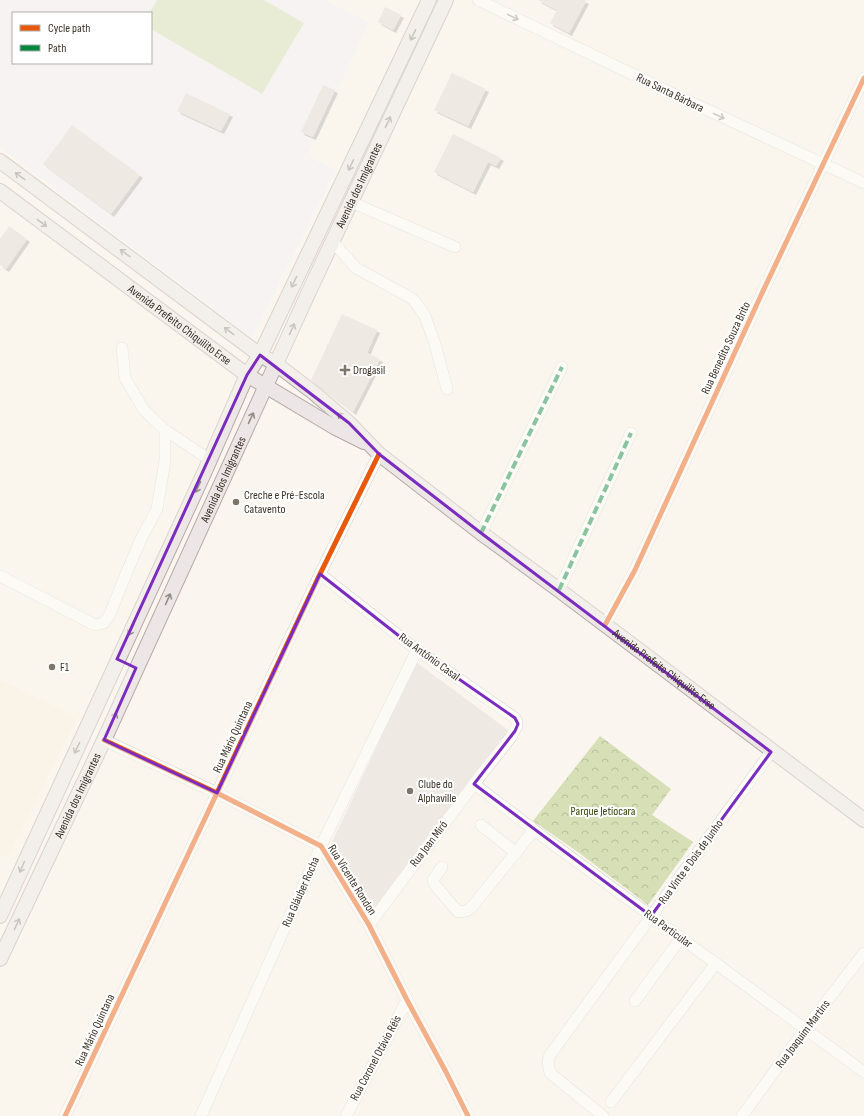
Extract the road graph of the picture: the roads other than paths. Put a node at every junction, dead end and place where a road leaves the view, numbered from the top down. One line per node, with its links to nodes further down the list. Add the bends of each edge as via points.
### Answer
1 (429, 0): 9 (main road, Avenida dos Imigrantes, one-way to 9)
2 (446, 0): 10 (main road, Avenida dos Imigrantes, one-way to 2)
3 (478, 0): 6 (street, Rua Santa Bárbara, one-way to 6)
4 (864, 78): 6 (street, Rua Benedito Souza Brito)
5 (0, 161): 14 (main road, Avenida Prefeito Chiquilito Erse, one-way to 5)
6 (823, 164): 7 (street, Rua Santa Bárbara); 28 (street, Rua Benedito Souza Brito, via 635,570)
7 (864, 183)
8 (0, 191): 17 (main road, Avenida Prefeito Chiquilito Erse, one-way to 17)
9 (335, 197): 10 (main road, via 340,206); 14 (main road, Avenida dos Imigrantes, one-way to 14)
10 (351, 202): 11 (main road, Avenida dos Imigrantes); 12 (street)
11 (332, 242): 15 (main road, Avenida dos Imigrantes, one-way to 11); 19 (street, via 356,268 413,299 425,316)
12 (456, 247)
13 (122, 348): 20 (street, via 126,378 144,410)
14 (260, 354): 15 (main road, Avenida Prefeito Chiquilito Erse); 17 (main road, Avenida dos Imigrantes)
15 (276, 364): 18 (main road, Avenida dos Imigrantes); 22 (main road, Avenida Prefeito Chiquilito Erse, one-way to 15, via 335,410)
16 (562, 367): 24 (street)
17 (247, 375): 18 (main road, Avenida Prefeito Chiquilito Erse); 23 (main road, Avenida dos Imigrantes)
18 (266, 386): 22 (main road, Avenida Prefeito Chiquilito Erse); 31 (main road, Avenida dos Imigrantes, one-way to 18)
19 (447, 389)
20 (164, 430): 23 (street); 26 (street, via 165,460 157,509 142,536 104,623 95,625)
21 (631, 433): 27 (street)
22 (374, 449): 24 (main road, Avenida Prefeito Chiquilito Erse); 25 (street, Rua Mário Quintana)
23 (210, 460): 30 (main road, Avenida dos Imigrantes, one-way to 30)
24 (480, 533): 27 (main road, Avenida Prefeito Chiquilito Erse)
25 (320, 574): 29 (street, Rua Antônio Casal); 36 (street, Rua Mário Quintana)
26 (0, 576)
27 (559, 590): 28 (main road, Avenida Prefeito Chiquilito Erse)
28 (605, 625): 34 (main road, Avenida Prefeito Chiquilito Erse)
29 (417, 650): 33 (street, Rua Antônio Casal, via 515,718 517,726); 40 (street, Rua Gláuber Rocha)
30 (117, 660): 31 (main road); 43 (main road, Avenida dos Imigrantes, one-way to 43)
31 (136, 668): 32 (main road, Avenida dos Imigrantes, one-way to 31)
32 (104, 740): 36 (street, Rua Vicente Rondon); 48 (main road, Avenida dos Imigrantes, one-way to 32)
33 (504, 745): 35 (street, Rua Joan Miró)
34 (772, 752): 37 (main road, Avenida Prefeito Chiquilito Erse); 44 (street, Rua Vinte e Dois de Junho)
35 (474, 784): 39 (street, Rua Particular); 45 (street, Rua Joan Miró)
36 (218, 794): 40 (street, Rua Vicente Rondon); 55 (street, Rua Mário Quintana)
37 (864, 820)
38 (481, 825): 41 (street)
39 (534, 830): 41 (street); 44 (street, Rua Particular)
40 (321, 846): 45 (street, Rua Vicente Rondon); 56 (street, Rua Gláuber Rocha)
41 (516, 853): 42 (street, via 466,912 458,912 435,885 433,880)
42 (442, 867)
43 (0, 916)
44 (651, 916): 46 (street, Rua Particular); 59 (street, Rua Vinte e Dois de Junho, via 567,1030 548,1061 550,1073)
45 (369, 925): 50 (street, Rua Vicente Rondon)
46 (681, 938): 49 (street, Rua Particular); 51 (street)
47 (864, 953): 52 (street, Rua Joaquim Martins)
48 (0, 959)
49 (716, 963): 52 (street, Rua Particular); 54 (street)
50 (407, 1000): 57 (street, Rua Coronel Otávio Réis); 58 (street, Rua Vicente Rondon)
51 (635, 1001)
52 (806, 1028): 53 (street, Rua Particular); 60 (street, Rua Joaquim Martins)
53 (864, 1072)
54 (611, 1102)
55 (65, 1116)
56 (202, 1116)
57 (346, 1116)
58 (468, 1116)
59 (603, 1116)
60 (742, 1116)

